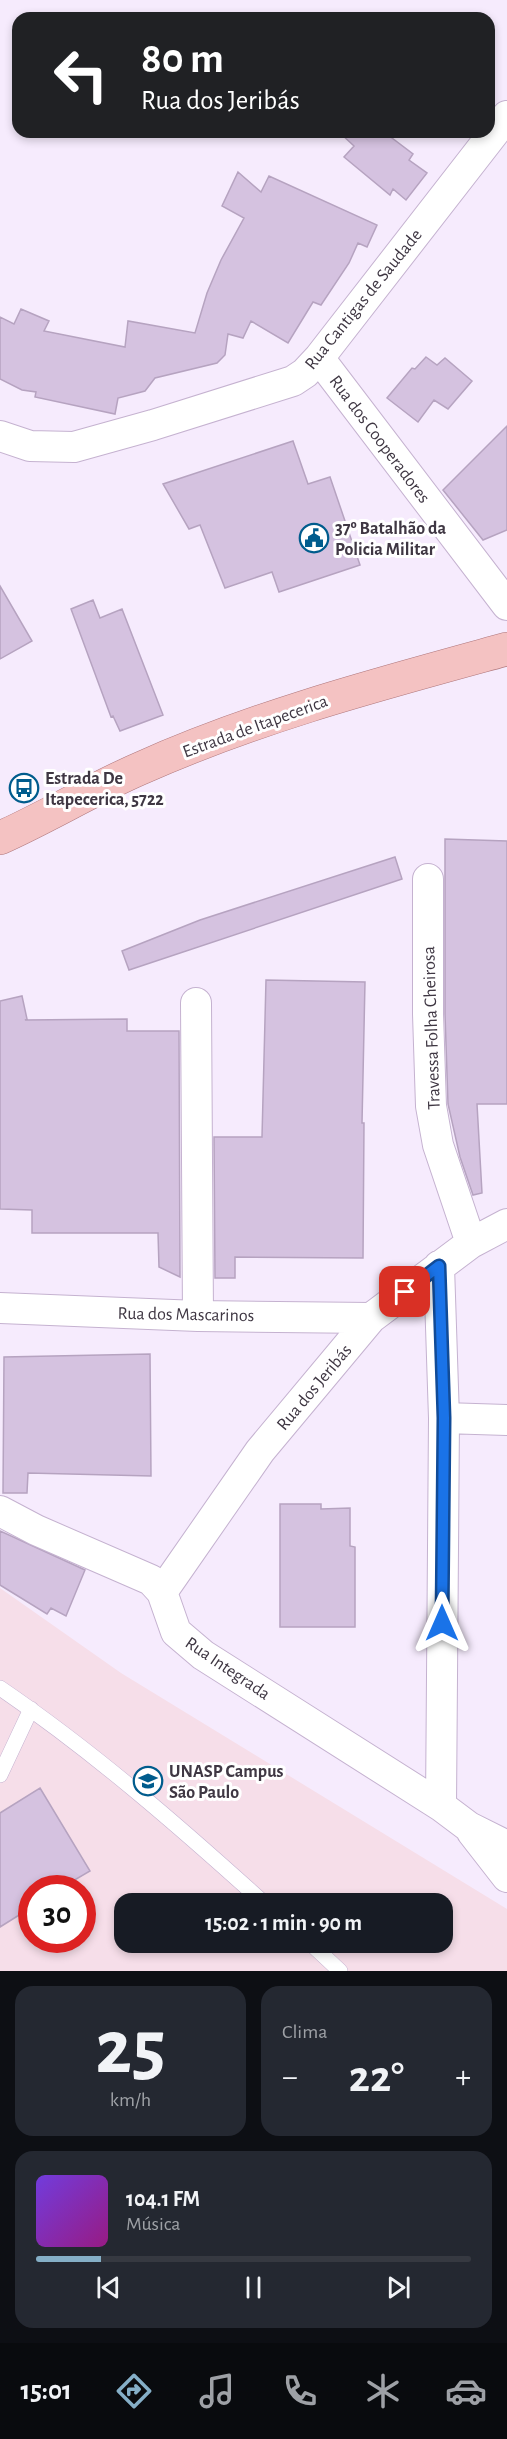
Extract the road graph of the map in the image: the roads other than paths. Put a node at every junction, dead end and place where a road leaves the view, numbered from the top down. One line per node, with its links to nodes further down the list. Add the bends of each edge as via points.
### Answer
1 (507, 116): 2 (street, Rua Cantigas de Saudade)
2 (495, 131)
3 (490, 138): 4 (street, Rua Cantigas de Saudade)
4 (319, 358): 5 (street, Rua Cantigas de Saudade, via 299,377 272,389 74,447 30,446); 6 (street, Rua dos Cooperadores)
5 (0, 436)
6 (507, 605)
7 (507, 649): 8 (main road, Estrada de Itapecerica, via 378,684 251,725 138,769)
8 (5, 837)
9 (428, 879): 12 (street, Travessa Folha Cheirosa, via 431,1106 438,1145)
10 (196, 1003): 15 (street)
11 (507, 1224): 12 (street, Rua dos Jeribás)
12 (471, 1244): 13 (street, Rua dos Jeribás)
13 (439, 1266): 16 (street, Rua dos Jeribás); 17 (street)
14 (0, 1308): 15 (street, Rua dos Mascarinos)
15 (198, 1316): 16 (street, Rua dos Mascarinos)
16 (371, 1318): 20 (street, Rua dos Jeribás, via 260,1451)
17 (444, 1418): 18 (street); 24 (street)
18 (507, 1420)
19 (0, 1511): 20 (street, via 141,1575)
20 (162, 1592): 24 (street, Rua Integrada, via 176,1632 203,1655)
21 (0, 1688): 22 (lane)
22 (31, 1709): 23 (lane); 26 (lane, via 126,1784)
23 (0, 1775)
24 (441, 1806): 25 (street, Rua Integrada, via 469,1827)
25 (506, 1865)
26 (252, 1893)
27 (321, 1953): 28 (lane)
28 (340, 1971)

